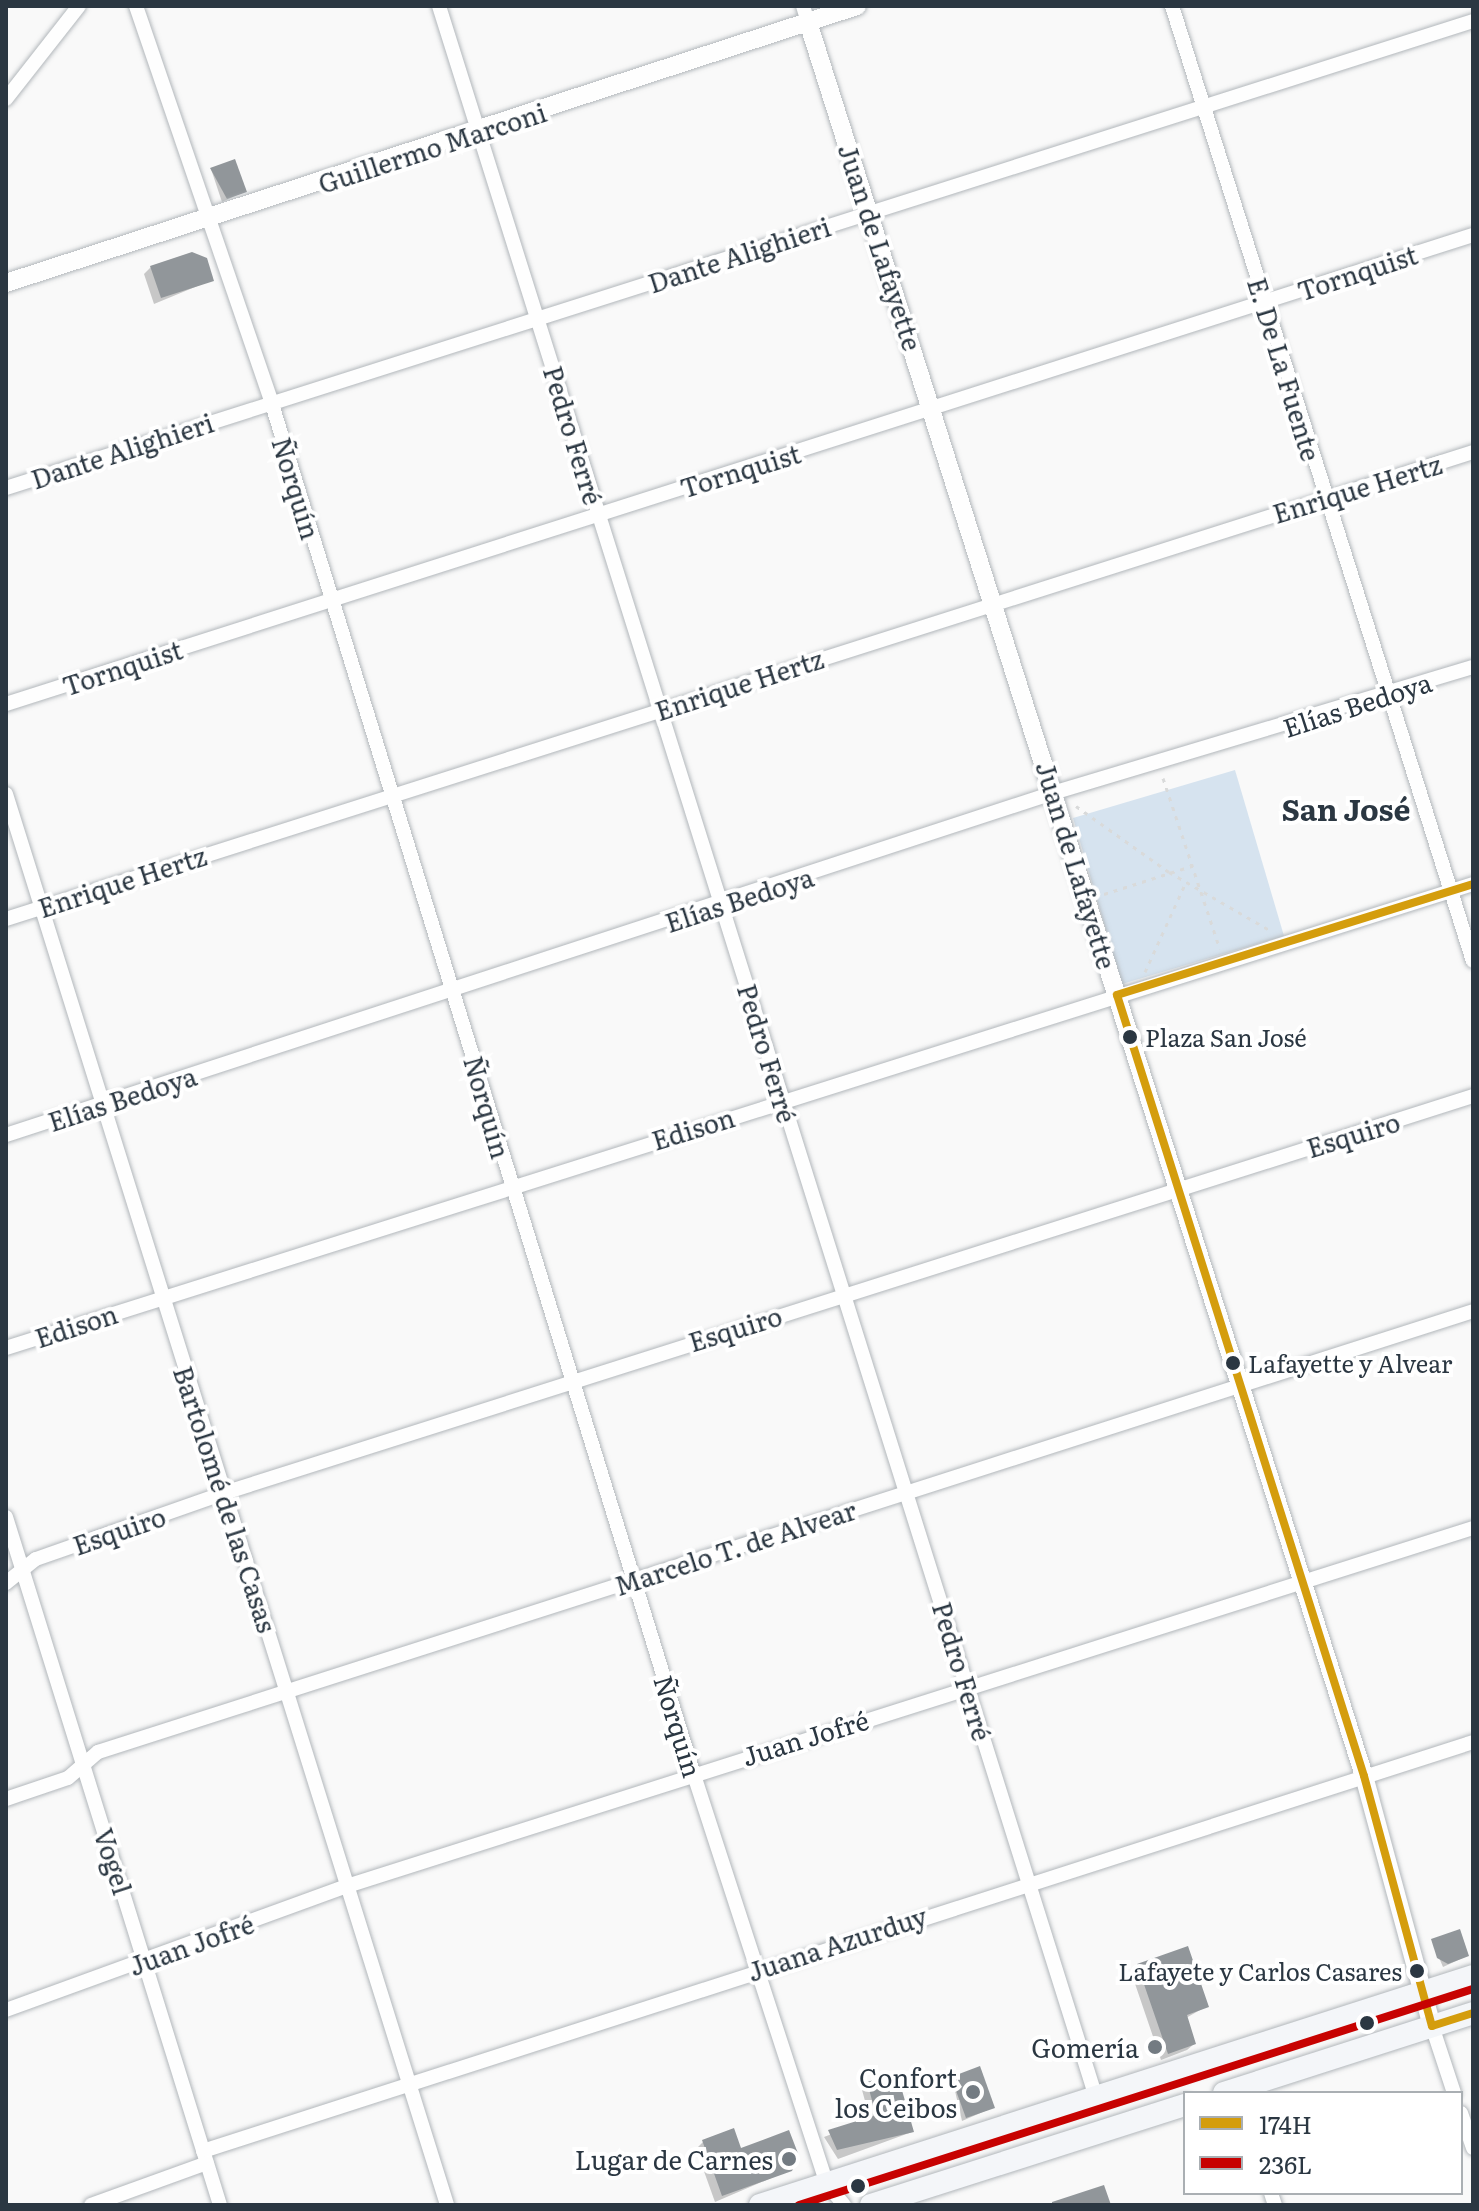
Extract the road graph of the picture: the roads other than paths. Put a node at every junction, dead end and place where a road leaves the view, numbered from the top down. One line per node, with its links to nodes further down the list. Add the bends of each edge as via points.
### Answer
1 (79, 6): 8 (street)
2 (136, 6): 12 (street, Ñorquín)
3 (439, 6): 10 (street, Pedro Ferré)
4 (857, 6): 6 (street, Guillermo Marconi)
5 (1172, 6): 9 (street, E. De La Fuente)
6 (805, 14): 10 (street, Guillermo Marconi); 11 (street, Juan de Lafayette)
7 (1473, 21): 9 (street, Dante Alighieri)
8 (6, 99)
9 (1203, 106): 11 (street, Dante Alighieri); 15 (street, E. De La Fuente)
10 (478, 131): 12 (street, Guillermo Marconi); 16 (street, Pedro Ferré)
11 (871, 212): 16 (street, Dante Alighieri); 18 (street, Juan de Lafayette)
12 (209, 217): 14 (street, Guillermo Marconi); 17 (street, Ñorquín)
13 (1473, 235): 15 (street, Tornquist)
14 (6, 283)
15 (1264, 302): 18 (street, Tornquist); 21 (street, E. De La Fuente)
16 (538, 318): 17 (street, Dante Alighieri); 22 (street, Pedro Ferré)
17 (271, 401): 20 (street, Dante Alighieri); 23 (street, Ñorquín)
18 (932, 409): 22 (street, Tornquist); 24 (street, Juan de Lafayette)
19 (1473, 452): 21 (street, Enrique Hertz)
20 (6, 488)
21 (1324, 497): 24 (street, Enrique Hertz); 26 (street, E. De La Fuente)
22 (599, 514): 23 (street, Tornquist); 28 (street, Pedro Ferré)
23 (332, 600): 27 (street, Tornquist); 30 (street, Ñorquín)
24 (994, 602): 28 (street, Enrique Hertz); 29 (street, Juan de Lafayette)
25 (1473, 667): 26 (street, Elías Bedoya)
26 (1387, 694): 29 (street, Elías Bedoya, via 1159,766); 33 (street, E. De La Fuente)
27 (6, 704)
28 (660, 710): 30 (street, Enrique Hertz); 34 (street, Pedro Ferré)
29 (1056, 792): 34 (street, Elías Bedoya); 39 (street, Juan de Lafayette)
30 (391, 793): 35 (street, Enrique Hertz); 38 (street, Ñorquín)
31 (6, 794): 35 (street, Bartolomé de las Casas)
32 (1473, 884): 33 (street, Edison)
33 (1451, 891): 37 (street, E. De La Fuente); 39 (street, Edison)
34 (722, 905): 38 (street, Elías Bedoya); 41 (street, Pedro Ferré)
35 (41, 907): 36 (street, Enrique Hertz); 42 (street, Bartolomé de las Casas)
36 (6, 919)
37 (1473, 961)
38 (453, 990): 42 (street, Elías Bedoya); 44 (street, Ñorquín)
39 (1117, 995): 41 (street, Edison); 45 (street, Juan de Lafayette)
40 (1473, 1096): 45 (street, Esquiro)
41 (782, 1101): 44 (street, Edison); 46 (street, Pedro Ferré)
42 (101, 1105): 43 (street, Elías Bedoya); 47 (street, Bartolomé de las Casas)
43 (6, 1135)
44 (511, 1185): 47 (street, Edison); 50 (street, Ñorquín)
45 (1177, 1189): 46 (street, Esquiro); 51 (street, Juan de Lafayette)
46 (845, 1293): 50 (street, Esquiro); 52 (street, Pedro Ferré)
47 (161, 1298): 49 (street, Edison); 53 (street, Bartolomé de las Casas)
48 (1473, 1311): 51 (street, Marcelo T. de Alvear)
49 (6, 1348)
50 (574, 1379): 53 (street, Esquiro); 57 (street, Ñorquín)
51 (1241, 1385): 52 (street, Marcelo T. de Alvear); 58 (street, Juan de Lafayette)
52 (907, 1492): 57 (street, Marcelo T. de Alvear); 60 (street, Pedro Ferré)
53 (224, 1493): 56 (street, Esquiro, via 36,1559); 61 (street, Bartolomé de las Casas)
54 (6, 1517): 56 (street, Vogel)
55 (1473, 1528): 58 (street, Juan Jofré)
56 (23, 1571): 59 (street, Esquiro); 63 (street, Vogel)
57 (634, 1579): 61 (street, Marcelo T. de Alvear); 64 (street, Ñorquín)
58 (1301, 1581): 60 (street, Juan Jofré); 65 (street, Juan de Lafayette)
59 (6, 1583)
60 (968, 1686): 64 (street, Juan Jofré); 67 (street, Pedro Ferré)
61 (288, 1691): 63 (street, Marcelo T. de Alvear, via 98,1752); 68 (street, Bartolomé de las Casas)
62 (1473, 1742): 65 (street, Juana Azurduy)
63 (83, 1766): 66 (street, Marcelo T. de Alvear, via 68,1778); 69 (street, Vogel)
64 (693, 1772): 68 (street, Juan Jofré); 70 (street, Ñorquín)
65 (1364, 1776): 67 (street, Juana Azurduy); 72 (street, Juan de Lafayette)
66 (6, 1799)
67 (1030, 1882): 70 (street, Juana Azurduy); 79 (street, Pedro Ferré)
68 (347, 1886): 69 (street, Juan Jofré); 76 (street, Bartolomé de las Casas)
69 (146, 1960): 73 (street, Juan Jofré); 83 (street, Vogel)
70 (757, 1968): 76 (street, Juana Azurduy); 84 (street, Ñorquín)
71 (1473, 1976): 72 (main road)
72 (1427, 1992): 75 (street, Juan de Lafayette); 79 (main road)
73 (6, 2010)
74 (1473, 2013): 75 (main road)
75 (1432, 2026): 77 (main road); 78 (street, Juan de Lafayette)
76 (410, 2080): 83 (street, Juana Azurduy); 87 (street, Bartolomé de las Casas)
77 (1236, 2091)
78 (1453, 2091)
79 (1097, 2101): 84 (main road)
80 (1183, 2106): 90 (main road)
81 (1463, 2119): 82 (street)
82 (1473, 2148)
83 (205, 2157): 85 (street, Juana Azurduy); 86 (street, Vogel)
84 (827, 2184): 88 (main road); 89 (street, Ñorquín)
85 (91, 2205)
86 (220, 2205)
87 (447, 2205)
88 (760, 2205)
89 (844, 2205)
90 (871, 2205)

